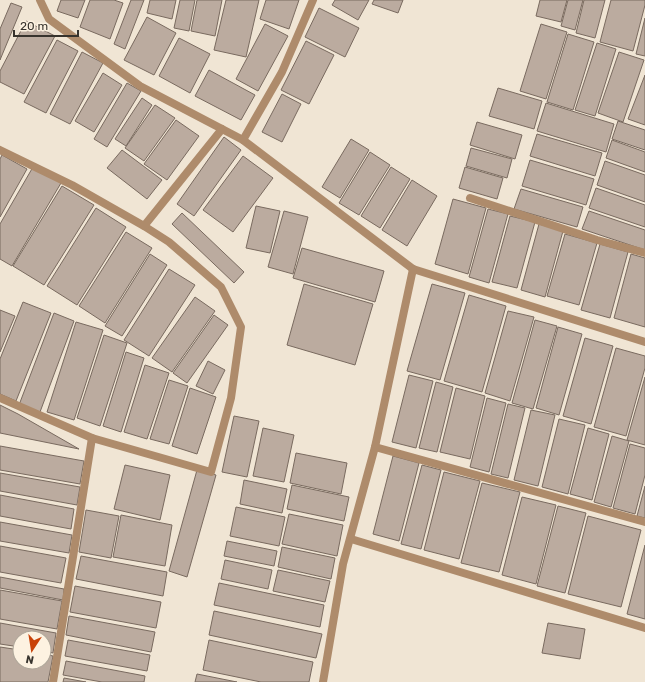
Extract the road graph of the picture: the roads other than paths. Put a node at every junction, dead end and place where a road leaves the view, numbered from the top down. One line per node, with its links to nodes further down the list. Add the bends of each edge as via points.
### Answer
1 (40, 0): 3 (street, via 49,19 140,86)
2 (313, 0): 4 (street, via 282,72)
3 (222, 130): 4 (street); 7 (street)
4 (243, 140): 9 (street)
5 (0, 150): 7 (street, via 72,185)
6 (470, 198): 8 (street)
7 (144, 226): 12 (street, via 169,242 221,287 240,327 231,398 211,472)
8 (645, 254)
9 (412, 269): 10 (street); 13 (street)
10 (645, 342)
11 (0, 398): 12 (street)
12 (92, 438): 17 (street)
13 (375, 447): 14 (street); 15 (street)
14 (645, 522)
15 (351, 539): 16 (street); 18 (street, via 343,564)
16 (645, 628)
17 (53, 682)
18 (323, 682)

